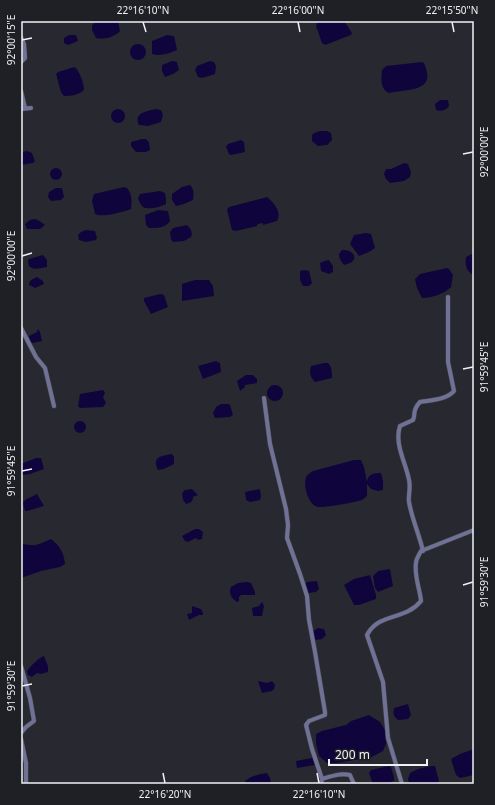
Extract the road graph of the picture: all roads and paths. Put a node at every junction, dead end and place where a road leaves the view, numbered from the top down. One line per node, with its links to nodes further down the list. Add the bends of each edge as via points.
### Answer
1 (21, 37): 2 (street, via 26,58)
2 (21, 62)
3 (21, 91): 5 (street)
4 (31, 108): 5 (street)
5 (23, 109)
6 (448, 297): 11 (street, via 448,362 454,391 437,400 420,402 416,405 413,420 398,429 398,439 410,482 409,500)
7 (21, 328): 9 (street, via 36,357 45,368)
8 (264, 398): 15 (street, via 270,444 286,509 287,538 307,596 325,712 325,716 309,721 306,725)
9 (54, 406)
10 (474, 530): 11 (street)
11 (422, 550): 19 (street, via 416,562 416,573 422,601 406,614 380,621 367,635 383,682 388,738)
12 (21, 666): 13 (street, via 34,721)
13 (21, 733)
14 (21, 739): 16 (street, via 26,763)
15 (322, 779): 17 (street); 18 (street, via 335,775 350,775)
16 (26, 784)
17 (321, 784)
18 (354, 784)
19 (402, 784)

